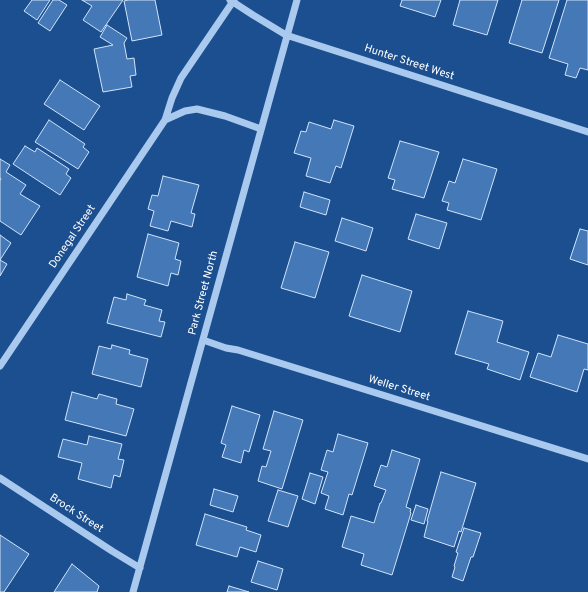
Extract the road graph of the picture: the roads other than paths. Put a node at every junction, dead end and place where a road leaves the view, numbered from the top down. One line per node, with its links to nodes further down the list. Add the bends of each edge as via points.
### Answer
1 (297, 0): 3 (street, Park Street North)
2 (232, 1): 3 (street, Hunter Street West); 4 (street, Donegal Street, via 181,78)
3 (286, 35): 5 (street, Park Street North); 6 (street, Hunter Street West)
4 (165, 120): 5 (street, via 185,111 197,109); 8 (street, Donegal Street)
5 (261, 129): 7 (street, Park Street North)
6 (588, 132)
7 (203, 340): 9 (street, Weller Street); 11 (street, Park Street North)
8 (0, 366)
9 (588, 459)
10 (0, 478): 11 (street, Brock Street)
11 (140, 568): 12 (street, Park Street North)
12 (133, 592)

